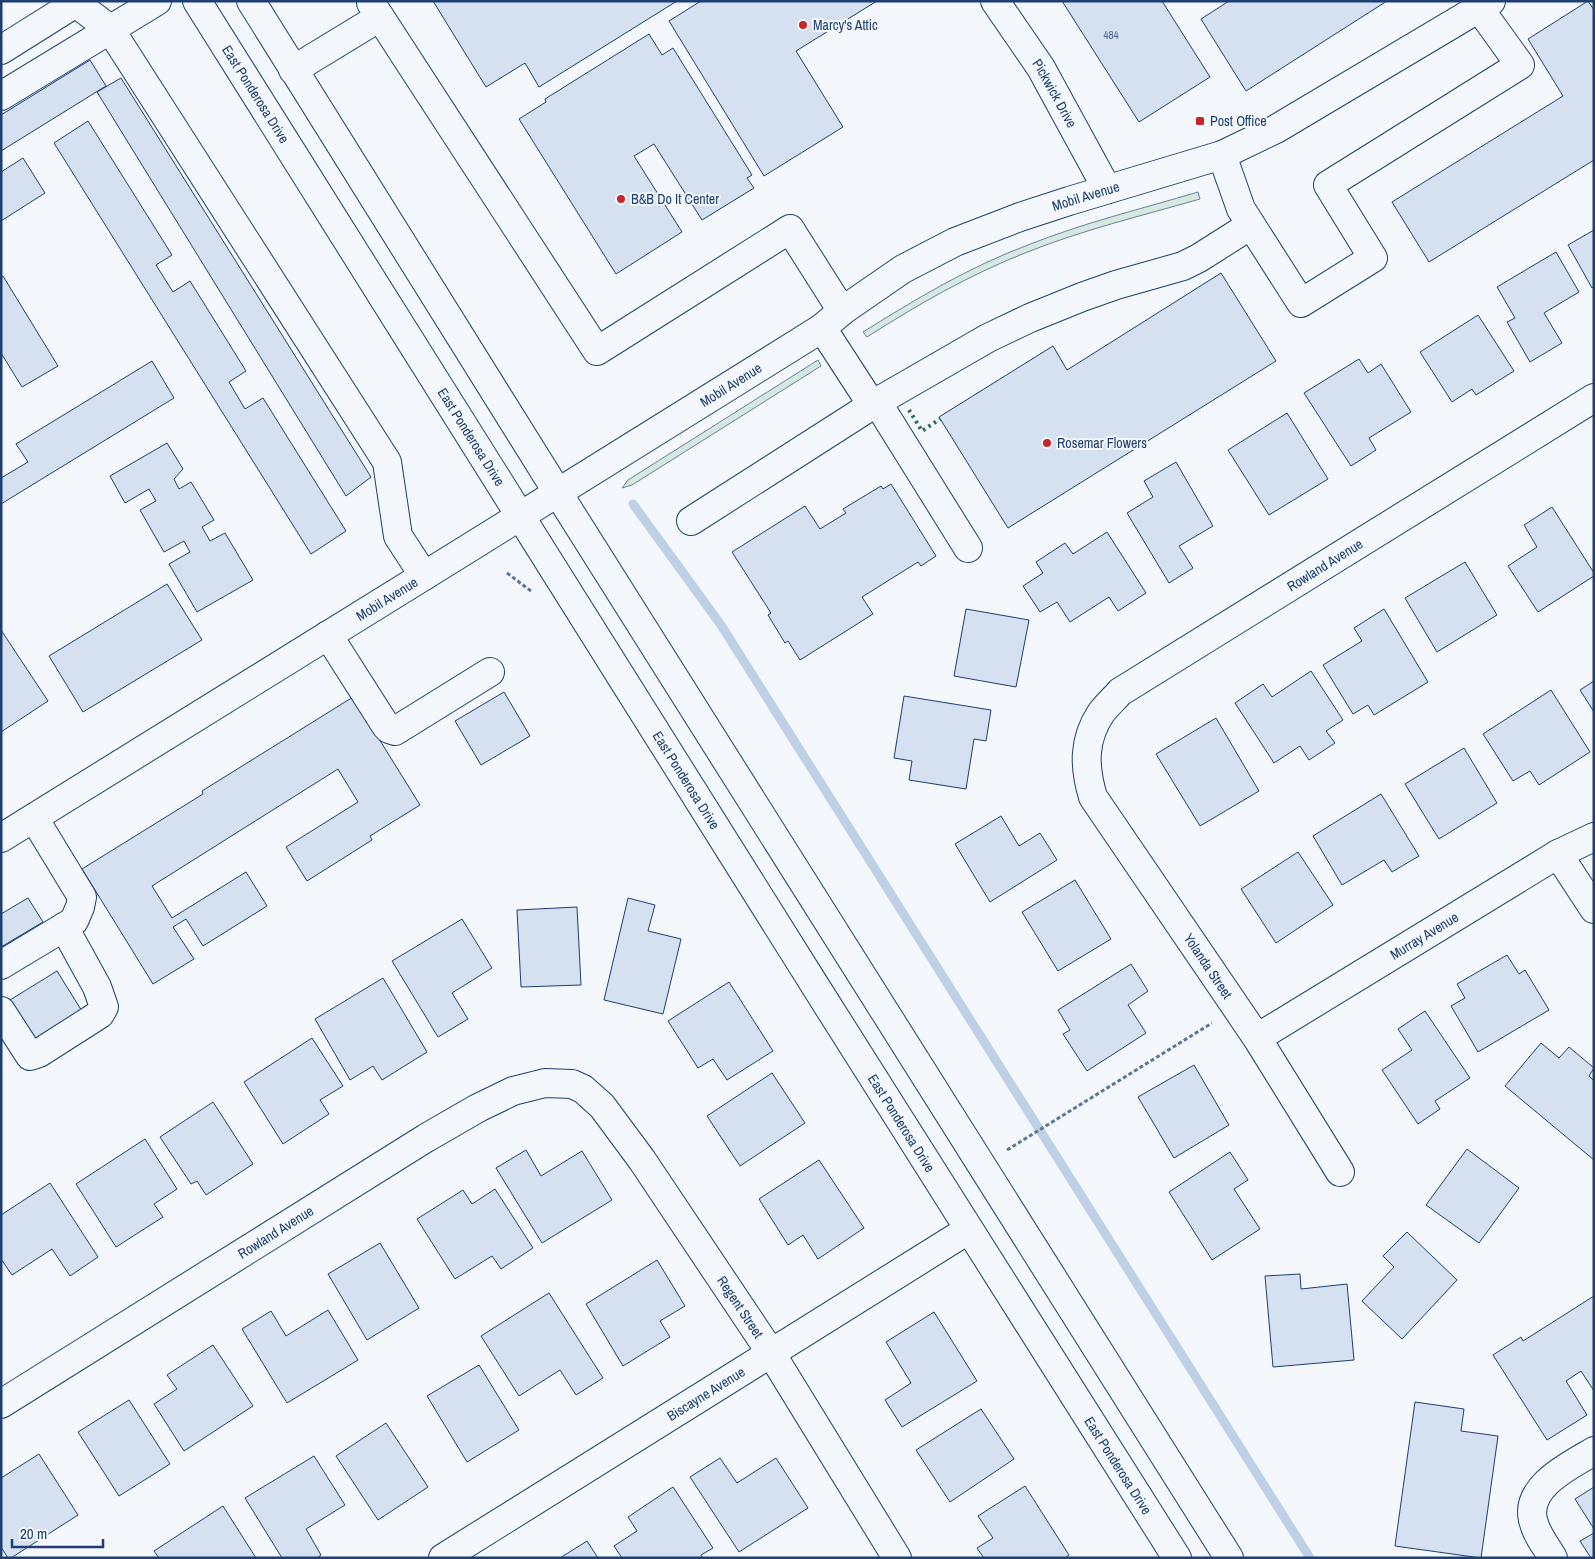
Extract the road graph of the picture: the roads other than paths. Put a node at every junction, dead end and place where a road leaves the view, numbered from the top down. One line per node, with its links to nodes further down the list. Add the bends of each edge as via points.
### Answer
1 (157, 1): 8 (street)
2 (198, 1): 19 (street, East Ponderosa Drive)
3 (251, 1): 10 (street)
4 (996, 1): 13 (street, Pickwick Drive, via 1041,68)
5 (76, 2): 8 (street); 9 (street)
6 (1485, 5): 12 (street, Mobil Avenue, via 1276,129); 14 (street, via 1520,65 1328,185 1374,258 1301,304)
7 (375, 9): 10 (street); 15 (street, via 597,351 790,229)
8 (110, 29): 11 (street); 22 (street, via 387,462 398,536)
9 (1, 50)
10 (294, 70): 18 (street)
11 (1, 96)
12 (1222, 155): 13 (street, Mobil Avenue); 14 (street, via 1241,209)
13 (1107, 189): 15 (street, Mobil Avenue, via 955,242 903,269)
14 (1251, 225): 17 (street, via 1183,266 1082,297 1005,330)
15 (832, 319): 17 (street); 18 (street, Mobil Avenue)
16 (1594, 398): 25 (street, Rowland Avenue, via 1120,692 1101,713 1089,738)
17 (875, 404): 20 (street); 21 (street)
18 (558, 493): 19 (street, Mobil Avenue); 44 (street)
19 (521, 515): 22 (street, Mobil Avenue); 37 (street, East Ponderosa Drive)
20 (691, 521)
21 (968, 548)
22 (424, 576): 23 (street, Mobil Avenue)
23 (328, 635): 24 (street, via 386,726 395,731); 26 (street, Mobil Avenue)
24 (490, 672)
25 (1086, 756): 34 (street, Yolanda Street, via 1093,797)
26 (34, 818): 28 (street, Mobil Avenue); 31 (street, via 82,897 74,921)
27 (1594, 837): 29 (street, Murray Avenue)
28 (1, 838)
29 (1558, 854): 30 (street); 34 (street, Murray Avenue)
30 (1594, 909)
31 (64, 927): 32 (street); 33 (street, via 97,987 104,1007 100,1014 40,1053 30,1056)
32 (1, 965)
33 (1, 1010)
34 (1257, 1038): 36 (street, Yolanda Street)
35 (558, 1082): 38 (street, Regent Street, via 583,1089 602,1106 642,1160); 39 (street, Rowland Avenue, via 545,1082 513,1091 478,1108)
36 (1340, 1172)
37 (968, 1230): 38 (street, Biscayne Avenue); 43 (street, East Ponderosa Drive)
38 (771, 1353): 41 (street, Biscayne Avenue); 42 (street, Regent Street)
39 (1, 1404)
40 (1594, 1451): 45 (street, via 1556,1474 1544,1484 1536,1498 1532,1518)
41 (444, 1558)
42 (898, 1558)
43 (1178, 1558)
44 (1229, 1558)
45 (1553, 1558)

